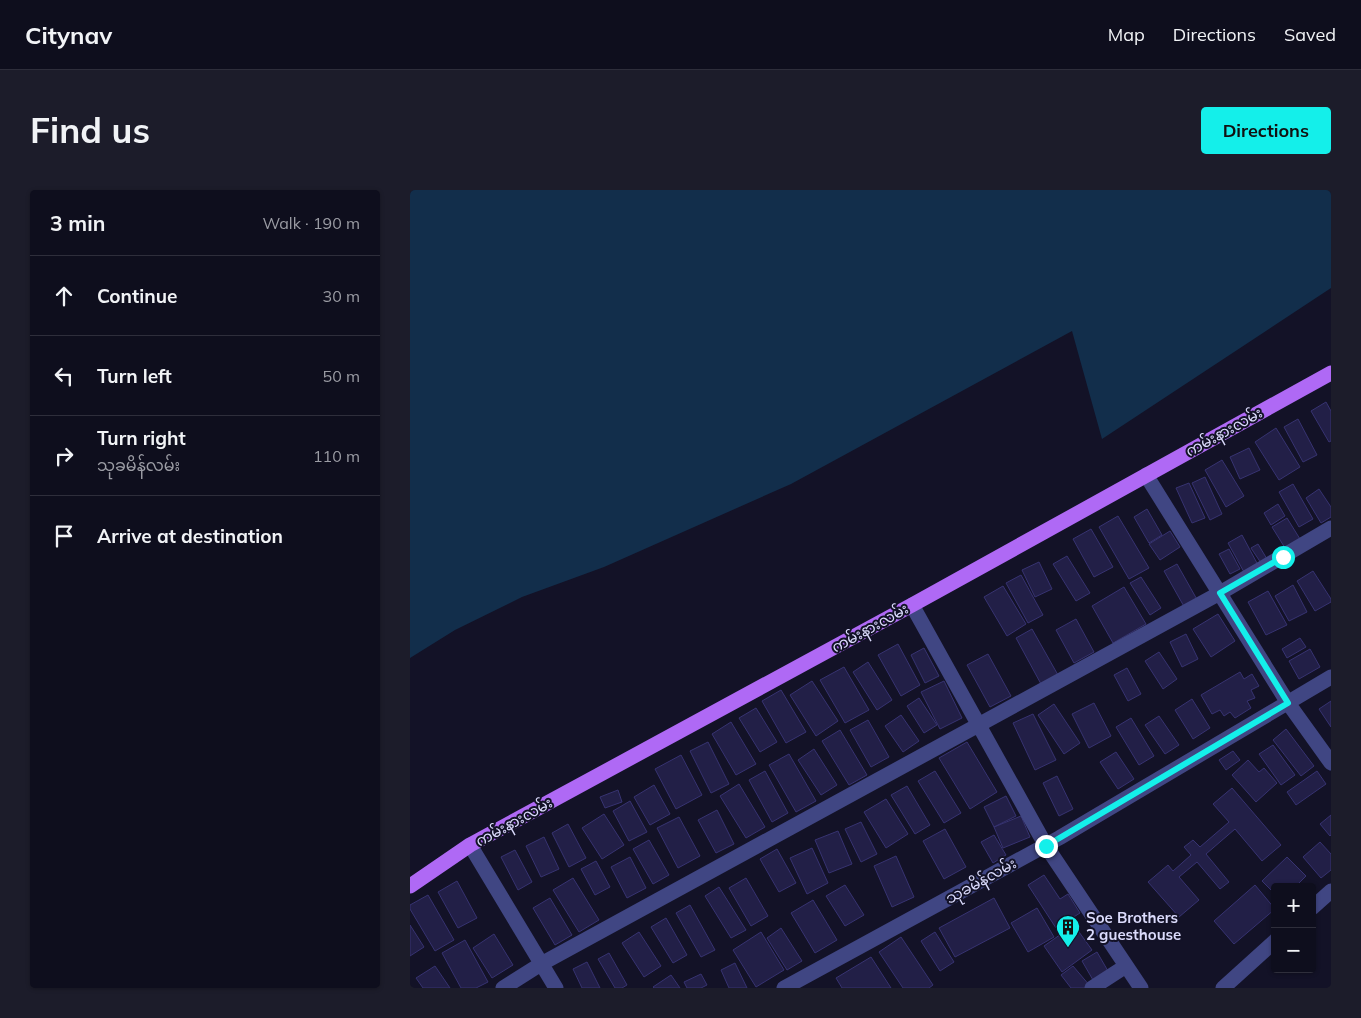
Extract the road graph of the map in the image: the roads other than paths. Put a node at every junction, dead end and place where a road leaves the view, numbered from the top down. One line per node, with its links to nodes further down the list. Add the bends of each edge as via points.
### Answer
1 (1331, 373): 2 (main road, ကမ်းနားလမ်း)
2 (1146, 475): 4 (street); 5 (main road, ကမ်းနားလမ်း)
3 (1331, 528): 4 (street)
4 (1220, 593): 7 (street); 8 (street)
5 (912, 605): 8 (street); 10 (main road, ကမ်းနားလမ်း)
6 (1331, 677): 7 (street, သုခမိန်လမ်း)
7 (1288, 703): 9 (street); 11 (street, သုခမိန်လမ်း)
8 (979, 726): 11 (street); 16 (street)
9 (1331, 763)
10 (470, 845): 12 (main road, ကမ်းနားလမ်း); 16 (street)
11 (1046, 846): 17 (street); 20 (street, သုခမိန်လမ်း)
12 (410, 886)
13 (1331, 891): 14 (street)
14 (1316, 904)
15 (1271, 945): 23 (street)
16 (541, 964): 18 (street); 19 (street)
17 (1126, 966): 21 (street); 22 (street)
18 (503, 988)
19 (556, 988)
20 (784, 988)
21 (1092, 988)
22 (1141, 988)
23 (1223, 988)

